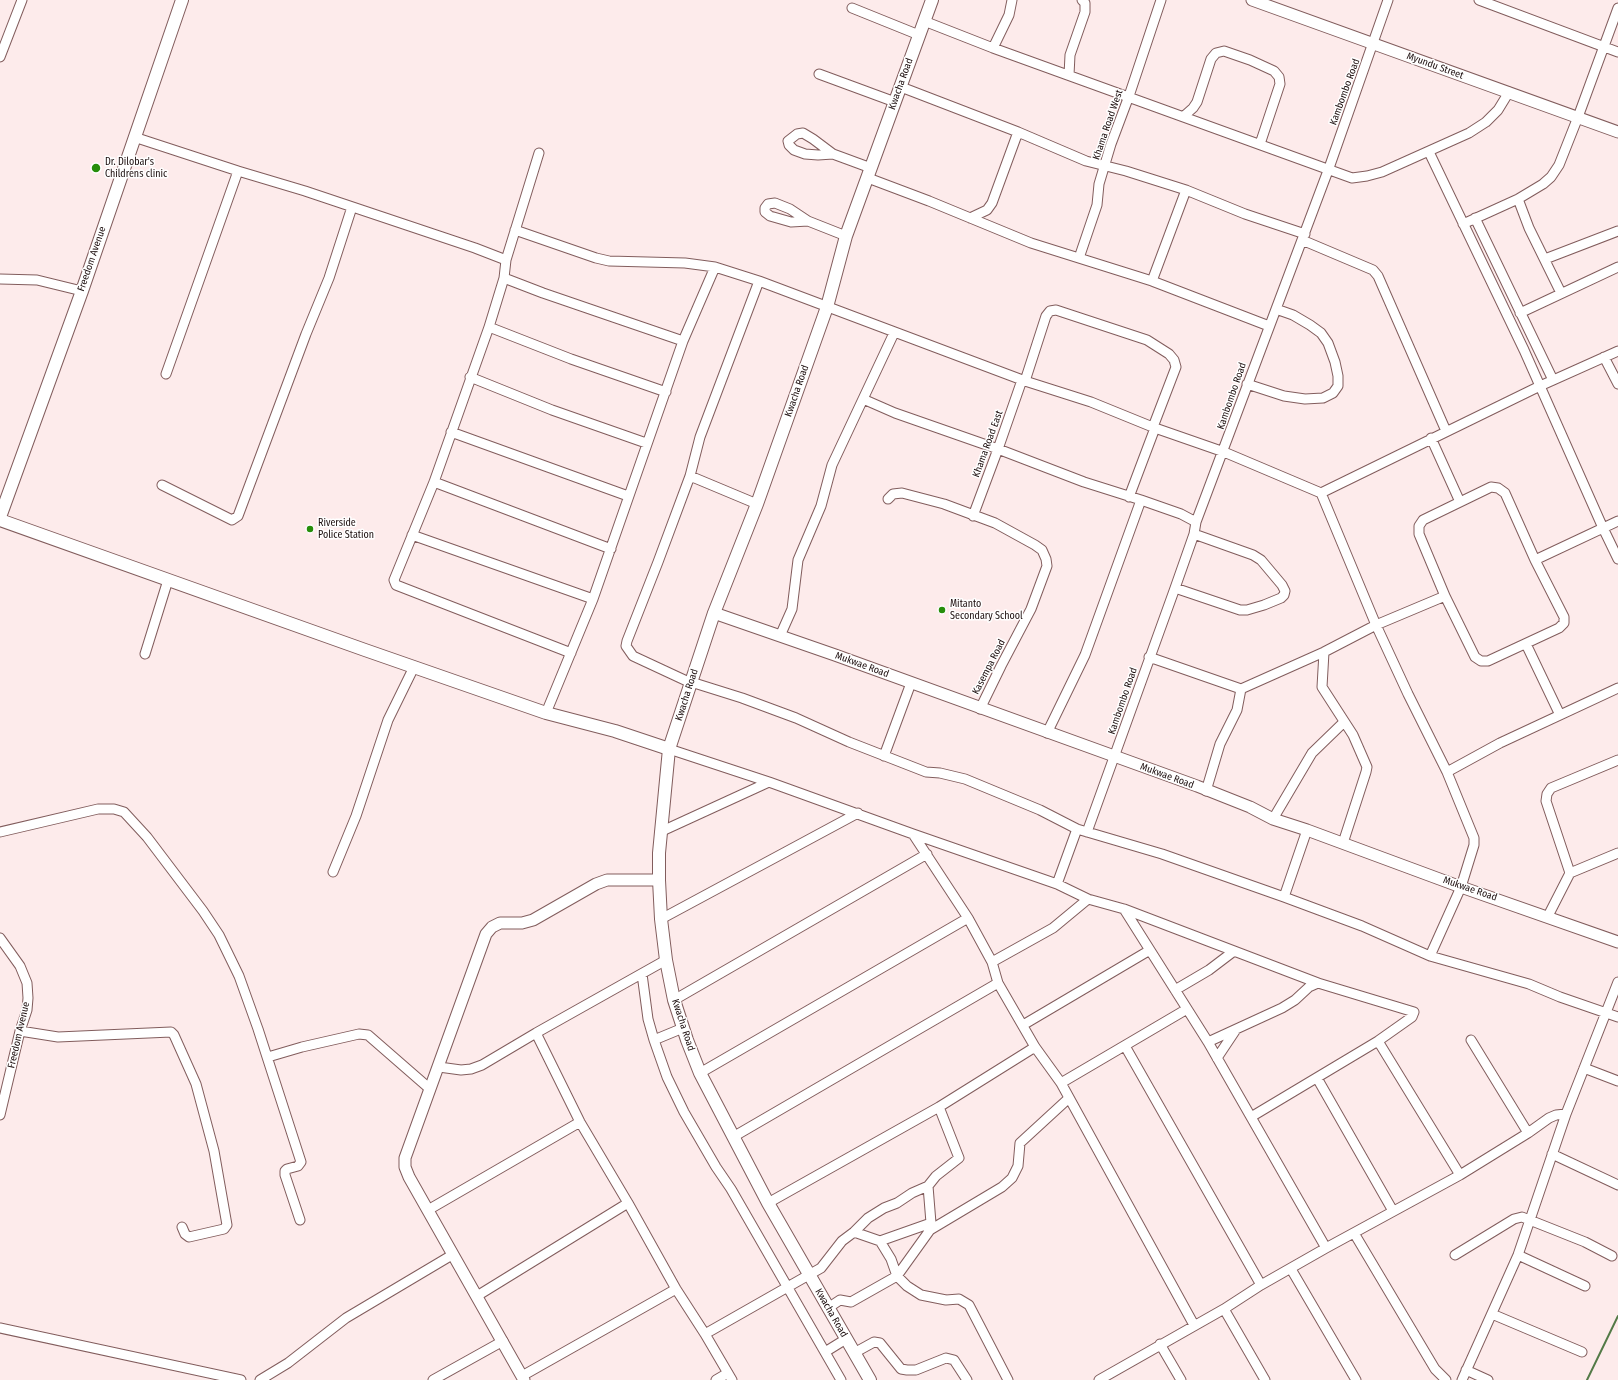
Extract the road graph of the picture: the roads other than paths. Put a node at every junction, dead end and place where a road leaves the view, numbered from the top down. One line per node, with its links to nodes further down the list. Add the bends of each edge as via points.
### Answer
1 (22, 0): 18 (street)
2 (182, 0): 29 (main road, Freedom Avenue)
3 (932, 0): 12 (main road, Kwacha Road)
4 (1012, 0): 16 (street, via 1009,15)
5 (1082, 0): 20 (street, via 1085,3 1085,12 1070,55)
6 (1161, 0): 23 (street, Khama Road West)
7 (1252, 0): 14 (street, Myundu Street)
8 (1388, 0): 14 (street, Kambombo Road)
9 (1479, 0): 15 (street)
10 (852, 8): 13 (street)
11 (1618, 8): 15 (street)
12 (924, 21): 13 (main road, Kwacha Road); 16 (street)
13 (919, 34): 21 (main road, Kwacha Road)
14 (1374, 44): 22 (street, Myundu Street); 35 (street, Kambombo Road)
15 (1604, 46): 17 (street); 26 (street)
16 (993, 48): 20 (street)
17 (1618, 52)
18 (0, 56)
19 (819, 74): 24 (street)
20 (1069, 75): 23 (street)
21 (901, 87): 24 (main road, Kwacha Road); 27 (street)
22 (1509, 92): 26 (street, Myundu Street); 31 (street, via 1498,110 1486,122)
23 (1129, 96): 25 (street); 34 (street, Khama Road West)
24 (895, 102): 37 (main road, Kwacha Road)
25 (1184, 116): 30 (street); 30 (street, via 1197,102 1211,59 1216,53 1224,51 1250,60 1274,71 1279,77 1280,84)
26 (1578, 117): 28 (street, Myundu Street); 39 (street, via 1559,165 1551,177)
27 (1018, 132): 34 (street); 41 (street, via 992,202 987,210)
28 (1618, 132)
29 (134, 137): 36 (street); 58 (main road, Freedom Avenue)
30 (1260, 144): 35 (street)
31 (1429, 152): 35 (street, via 1367,176 1352,178); 44 (street)
32 (539, 153): 45 (street)
33 (833, 154): 37 (street)
34 (1105, 167): 38 (street); 49 (street, Khama Road West, via 1099,184 1097,205)
35 (1329, 168): 48 (street, Kambombo Road)
36 (238, 171): 40 (street); 71 (street)
37 (870, 173): 41 (street); 47 (main road, Kwacha Road)
38 (1186, 190): 48 (street); 57 (street)
39 (1518, 199): 42 (street); 50 (street)
40 (352, 207): 51 (street); 89 (street, via 329,278 238,516 232,520)
41 (970, 218): 49 (street, via 1031,243)
42 (1475, 218): 44 (street); 62 (street)
43 (808, 221): 47 (street)
44 (1464, 224): 68 (street)
45 (515, 230): 51 (street); 52 (street, via 609,261 686,263)
46 (1618, 231): 50 (street)
47 (846, 236): 60 (main road, Kwacha Road)
48 (1304, 237): 61 (street, Kambombo Road); 81 (street, via 1373,270 1378,276)
49 (1079, 258): 57 (street)
50 (1545, 259): 59 (street)
51 (506, 260): 54 (street)
52 (715, 267): 56 (street); 66 (street)
53 (1618, 267): 59 (street)
54 (504, 278): 64 (street); 66 (street)
55 (0, 279): 58 (street, via 37,280)
56 (759, 281): 60 (street); 87 (street, via 700,437)
57 (1152, 281): 63 (street)
58 (82, 291): 98 (main road, Freedom Avenue)
59 (1561, 293): 62 (street)
60 (826, 307): 65 (street); 96 (main road, Kwacha Road)
61 (1276, 309): 63 (street, Kambombo Road); 75 (street, via 1321,333 1335,362 1338,386 1333,393 1323,398 1305,399 1284,396)
62 (1520, 313): 67 (street)
63 (1269, 326): 75 (street, Kambombo Road)
64 (489, 327): 72 (street); 78 (street)
65 (894, 333): 74 (street); 79 (street)
66 (683, 341): 78 (street)
67 (1536, 344): 68 (street); 73 (street)
68 (1524, 350): 77 (street)
69 (1618, 351): 70 (street)
70 (1604, 357): 73 (street); 76 (street)
71 (166, 374)
72 (470, 377): 82 (street); 84 (street, via 552,410)
73 (1553, 380): 77 (street)
74 (1023, 381): 80 (street, via 1090,402); 80 (street, Khama Road East, via 1050,311 1056,310 1147,340 1169,354 1176,367); 85 (street, Khama Road East)
75 (1247, 384): 86 (street, Kambombo Road)
76 (1618, 384)
77 (1540, 386): 81 (street); 101 (street)
78 (666, 392): 84 (street)
79 (863, 399): 85 (street); 113 (street, via 832,465 821,506 798,560 792,609)
80 (1154, 428): 86 (street); 92 (street)
81 (1446, 430): 83 (street)
82 (451, 432): 88 (street); 91 (street)
83 (1431, 438): 90 (street); 95 (street)
84 (646, 443): 91 (street)
85 (998, 449): 92 (street); 97 (street, Khama Road East)
86 (1224, 452): 90 (street); 100 (street, Kambombo Road)
87 (690, 476): 96 (street); 120 (street, via 626,646 633,656)
88 (434, 482): 103 (street); 104 (street)
89 (162, 485)
90 (1321, 493): 112 (street)
91 (628, 496): 104 (street)
92 (1129, 497): 94 (street)
93 (888, 499): 97 (street, Kasempa Road, via 893,494 902,493 926,498)
94 (1141, 500): 100 (street); 128 (street, via 1085,655)
95 (1460, 502): 106 (street, via 1491,488 1498,488 1505,493); 109 (street, via 1423,520 1419,526 1419,534)
96 (757, 504): 111 (main road, Kwacha Road)
97 (973, 516): 124 (street, Kasempa Road, via 995,524 1035,545 1042,550 1047,566 1031,608)
98 (0, 518): 107 (main road)
99 (1618, 521): 101 (street)
100 (1196, 522): 102 (street, Kambombo Road)
101 (1603, 528): 105 (street); 106 (street)
102 (1194, 534): 108 (street, Kambombo Road); 108 (street, via 1253,555 1282,585 1284,595 1247,610 1240,610)
103 (412, 535): 110 (street); 116 (street, via 394,580 396,585)
104 (611, 548): 110 (street)
105 (1618, 559)
106 (1535, 560): 114 (street, via 1564,617 1564,623)
107 (168, 580): 117 (street); 119 (main road)
108 (1175, 588): 118 (street, Kambombo Road)
109 (1445, 596): 112 (street); 114 (street, via 1475,657 1481,661 1488,661)
110 (593, 599): 116 (street)
111 (714, 613): 113 (street, Mukwae Road); 120 (main road, Kwacha Road)
112 (1376, 625): 115 (street); 133 (street)
113 (780, 636): 121 (street, Mukwae Road)
114 (1526, 644): 126 (street)
115 (1324, 652): 123 (street); 127 (street, via 1322,687)
116 (571, 653): 125 (street)
117 (145, 654)
118 (1150, 657): 123 (street); 131 (street, Kambombo Road)
119 (414, 667): 125 (main road); 147 (street, via 388,720 356,816)
120 (691, 682): 129 (main road, Kwacha Road); 130 (street, via 796,718)
121 (911, 683): 124 (street, Mukwae Road); 130 (street)
122 (1618, 688): 126 (street)
123 (1241, 689): 135 (street, via 1237,710 1220,744)
124 (980, 709): 128 (street, Mukwae Road)
125 (546, 713): 129 (main road)
126 (1560, 716): 133 (street, via 1500,743)
127 (1344, 722): 137 (street, via 1312,753); 144 (street, via 1366,762 1366,772)
128 (1047, 733): 131 (street, Mukwae Road)
129 (669, 749): 134 (street); 141 (main road, Kwacha Road)
130 (884, 756): 138 (street, via 926,772 972,782 1040,810)
131 (1115, 757): 135 (street, Mukwae Road); 142 (street, Kambombo Road)
132 (1618, 760): 148 (street, via 1551,788 1547,794 1546,801)
133 (1447, 772): 151 (street, via 1474,838)
134 (769, 782): 136 (street); 141 (street)
135 (1206, 791): 137 (street, Mukwae Road, via 1250,807)
136 (858, 813): 143 (street); 157 (street)
137 (1273, 819): 139 (street, Mukwae Road)
138 (1077, 829): 142 (street); 150 (street)
139 (1307, 830): 144 (street, Mukwae Road); 152 (street)
140 (0, 832): 185 (street, via 98,809 114,808 124,812 147,837 220,935 239,976)
141 (660, 832): 149 (main road, Kwacha Road)
142 (1087, 832): 152 (street, via 1162,854)
143 (913, 834): 146 (street); 150 (street)
144 (1343, 843): 151 (street, Mukwae Road)
145 (1618, 852): 148 (street)
146 (927, 854): 156 (street); 170 (street)
147 (333, 872)
148 (1570, 873): 155 (street)
149 (659, 880): 157 (main road, Kwacha Road); 187 (street, via 607,880 533,920 500,923 492,927 486,934)
150 (1058, 884): 153 (street)
151 (1461, 887): 155 (street, Mukwae Road); 162 (street)
152 (1284, 897): 162 (street, via 1362,926)
153 (1088, 900): 154 (street); 164 (street, via 1053,928)
154 (1124, 909): 160 (street); 161 (street)
155 (1548, 916): 159 (street, Mukwae Road)
156 (968, 918): 164 (street); 189 (street)
157 (661, 920): 163 (main road, Kwacha Road)
158 (0, 938): 177 (street, Freedom Avenue, via 20,966 27,982 27,1010)
159 (1618, 942)
160 (1150, 950): 169 (street); 174 (street)
161 (1234, 951): 168 (street); 169 (street, via 1209,970)
162 (1430, 956): 172 (street, via 1529,984)
163 (666, 960): 165 (street); 170 (main road, Kwacha Road)
164 (992, 962): 167 (street)
165 (642, 974): 178 (street); 179 (street, via 648,1019)
166 (1618, 982): 172 (street)
167 (998, 983): 174 (street); 201 (street)
168 (1318, 983): 176 (street, via 1282,1008); 181 (street, via 1414,1012 1412,1017)
169 (1175, 990): 171 (street)
170 (674, 1000): 175 (main road, Kwacha Road)
171 (1187, 1009): 182 (street); 183 (street)
172 (1606, 1013): 173 (street); 188 (street)
173 (1618, 1017)
174 (1023, 1025): 184 (street)
175 (683, 1028): 179 (street); 189 (main road, Kwacha Road)
176 (1236, 1029): 182 (street); 186 (street)
177 (20, 1031): 197 (street, Freedom Avenue); 213 (street, via 58,1037 171,1032 174,1035 196,1084 214,1151 227,1225 224,1229 189,1237)
178 (536, 1033): 187 (street, via 471,1070); 199 (street)
179 (654, 1040): 227 (street, via 667,1077 684,1112)
180 (1471, 1040): 200 (street)
181 (1378, 1041): 190 (street); 203 (street)
182 (1208, 1042): 186 (street)
183 (1125, 1046): 192 (street); 225 (street)
184 (1035, 1047): 192 (street); 195 (street)
185 (268, 1057): 193 (street, via 358,1034 368,1035); 211 (street, via 301,1162 298,1166 287,1169 284,1175)
186 (1217, 1058): 198 (street)
187 (438, 1067): 193 (street)
188 (1584, 1068): 191 (street); 196 (street)
189 (700, 1074): 201 (main road, Kwacha Road)
190 (1317, 1078): 198 (street); 209 (street)
191 (1618, 1081)
192 (1061, 1084): 194 (street)
193 (430, 1089): 208 (street, via 405,1158 409,1177)
194 (1069, 1098): 212 (street, via 1020,1143 1018,1166 1012,1178 1002,1187); 233 (street)
195 (939, 1107): 205 (street, via 959,1158 936,1176); 207 (street)
196 (1566, 1114): 200 (street, via 1549,1118); 202 (street)
197 (0, 1115)
198 (1251, 1116): 217 (street)
199 (580, 1122): 206 (street); 208 (street)
200 (1528, 1133): 203 (street)
201 (733, 1137): 207 (main road, Kwacha Road)
202 (1552, 1154): 204 (street); 210 (street)
203 (1460, 1175): 209 (street)
204 (1618, 1185)
205 (928, 1186): 212 (street); 214 (street, via 884,1208 868,1218)
206 (628, 1203): 228 (street); 229 (street)
207 (768, 1203): 223 (main road, Kwacha Road)
208 (428, 1210): 218 (street)
209 (1393, 1210): 215 (street)
210 (1529, 1219): 219 (street, via 1514,1219); 220 (street); 221 (street)
211 (300, 1220)
212 (929, 1227): 216 (street); 224 (street)
213 (182, 1228)
214 (854, 1232): 216 (street); 223 (street, via 842,1241 823,1266)
215 (1354, 1233): 217 (street); 257 (street, via 1435,1369)
216 (880, 1241): 224 (street, via 891,1259)
217 (1326, 1248): 222 (street)
218 (452, 1255): 229 (street); 246 (street, via 346,1318 288,1363)
219 (1455, 1255)
220 (1518, 1255): 226 (street); 232 (street)
221 (1612, 1256)
222 (1291, 1269): 225 (street); 256 (street)
223 (810, 1275): 227 (street); 230 (main road, Kwacha Road)
224 (897, 1276): 230 (street, via 851,1302 840,1300); 252 (street, via 921,1295 946,1300 959,1299 970,1306)
225 (1261, 1285): 231 (street)
226 (1585, 1286)
227 (786, 1287): 235 (street); 239 (street)
228 (676, 1289): 235 (street); 244 (street)
229 (477, 1296): 237 (street)
230 (828, 1308): 236 (main road, Kwacha Road)
231 (1224, 1309): 233 (street); 255 (street)
232 (1492, 1314): 240 (street); 242 (street)
233 (1194, 1325): 238 (street)
234 (0, 1328): 245 (street)
235 (705, 1334): 243 (street)
236 (846, 1339): 239 (street); 241 (main road, Kwacha Road)
237 (503, 1341): 244 (street); 247 (street)
238 (1160, 1344): 253 (street); 254 (street)
239 (825, 1352): 249 (street)
240 (1582, 1352)
241 (854, 1353): 250 (main road, Kwacha Road); 251 (street, via 874,1342 880,1343 901,1369 907,1370 916,1370 946,1358 954,1360)
242 (1466, 1370): 258 (street); 259 (street)
243 (730, 1377): 248 (street)
244 (523, 1378)
245 (241, 1380)
246 (260, 1380)
247 (433, 1380)
248 (716, 1380)
249 (841, 1380)
250 (870, 1380)
251 (967, 1380)
252 (1008, 1380)
253 (1099, 1380)
254 (1181, 1380)
255 (1265, 1380)
256 (1356, 1380)
257 (1446, 1380)
258 (1462, 1380)
259 (1488, 1380)

